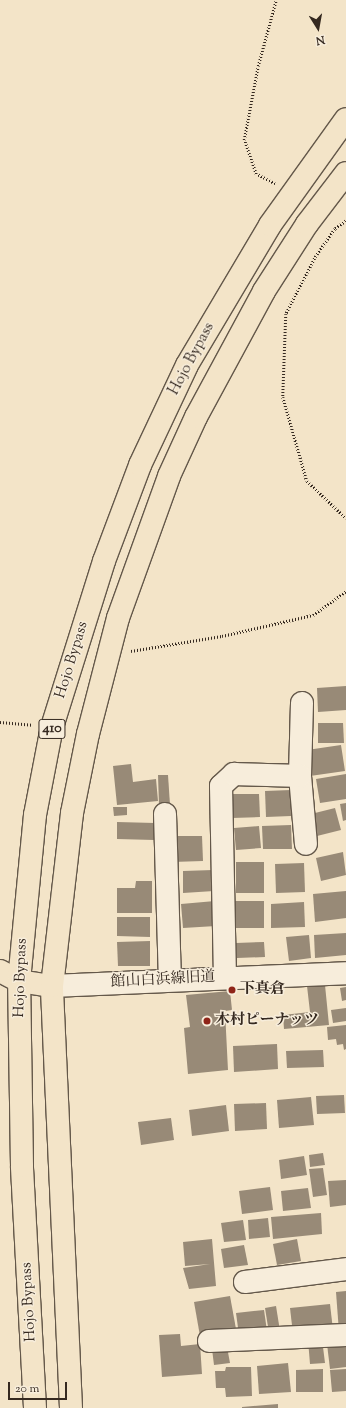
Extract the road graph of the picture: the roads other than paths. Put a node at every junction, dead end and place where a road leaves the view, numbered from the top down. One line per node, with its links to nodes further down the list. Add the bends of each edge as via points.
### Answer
1 (346, 119): 8 (main road, Hojo Bypass / 410, via 291,193 187,366 140,465 101,568 52,727)
2 (346, 173): 11 (main road, Hojo Bypass / 410, via 307,224 264,291 196,417 135,565 109,655 72,813)
3 (302, 704): 4 (street)
4 (300, 776): 6 (street); 9 (street, via 234,774 221,786)
5 (165, 814): 10 (street)
6 (306, 844)
7 (346, 973): 9 (street, 館山白浜線旧道)
8 (9, 976): 11 (main road); 16 (main road, Hojo Bypass / 410, via 23,1174)
9 (225, 978): 10 (street, 館山白浜線旧道)
10 (170, 980): 11 (street, 館山白浜線旧道)
11 (52, 986): 17 (main road, Hojo Bypass / 410)
12 (346, 1269): 13 (street)
13 (245, 1282)
14 (346, 1334): 15 (street)
15 (209, 1340)
16 (35, 1408)
17 (71, 1408)

